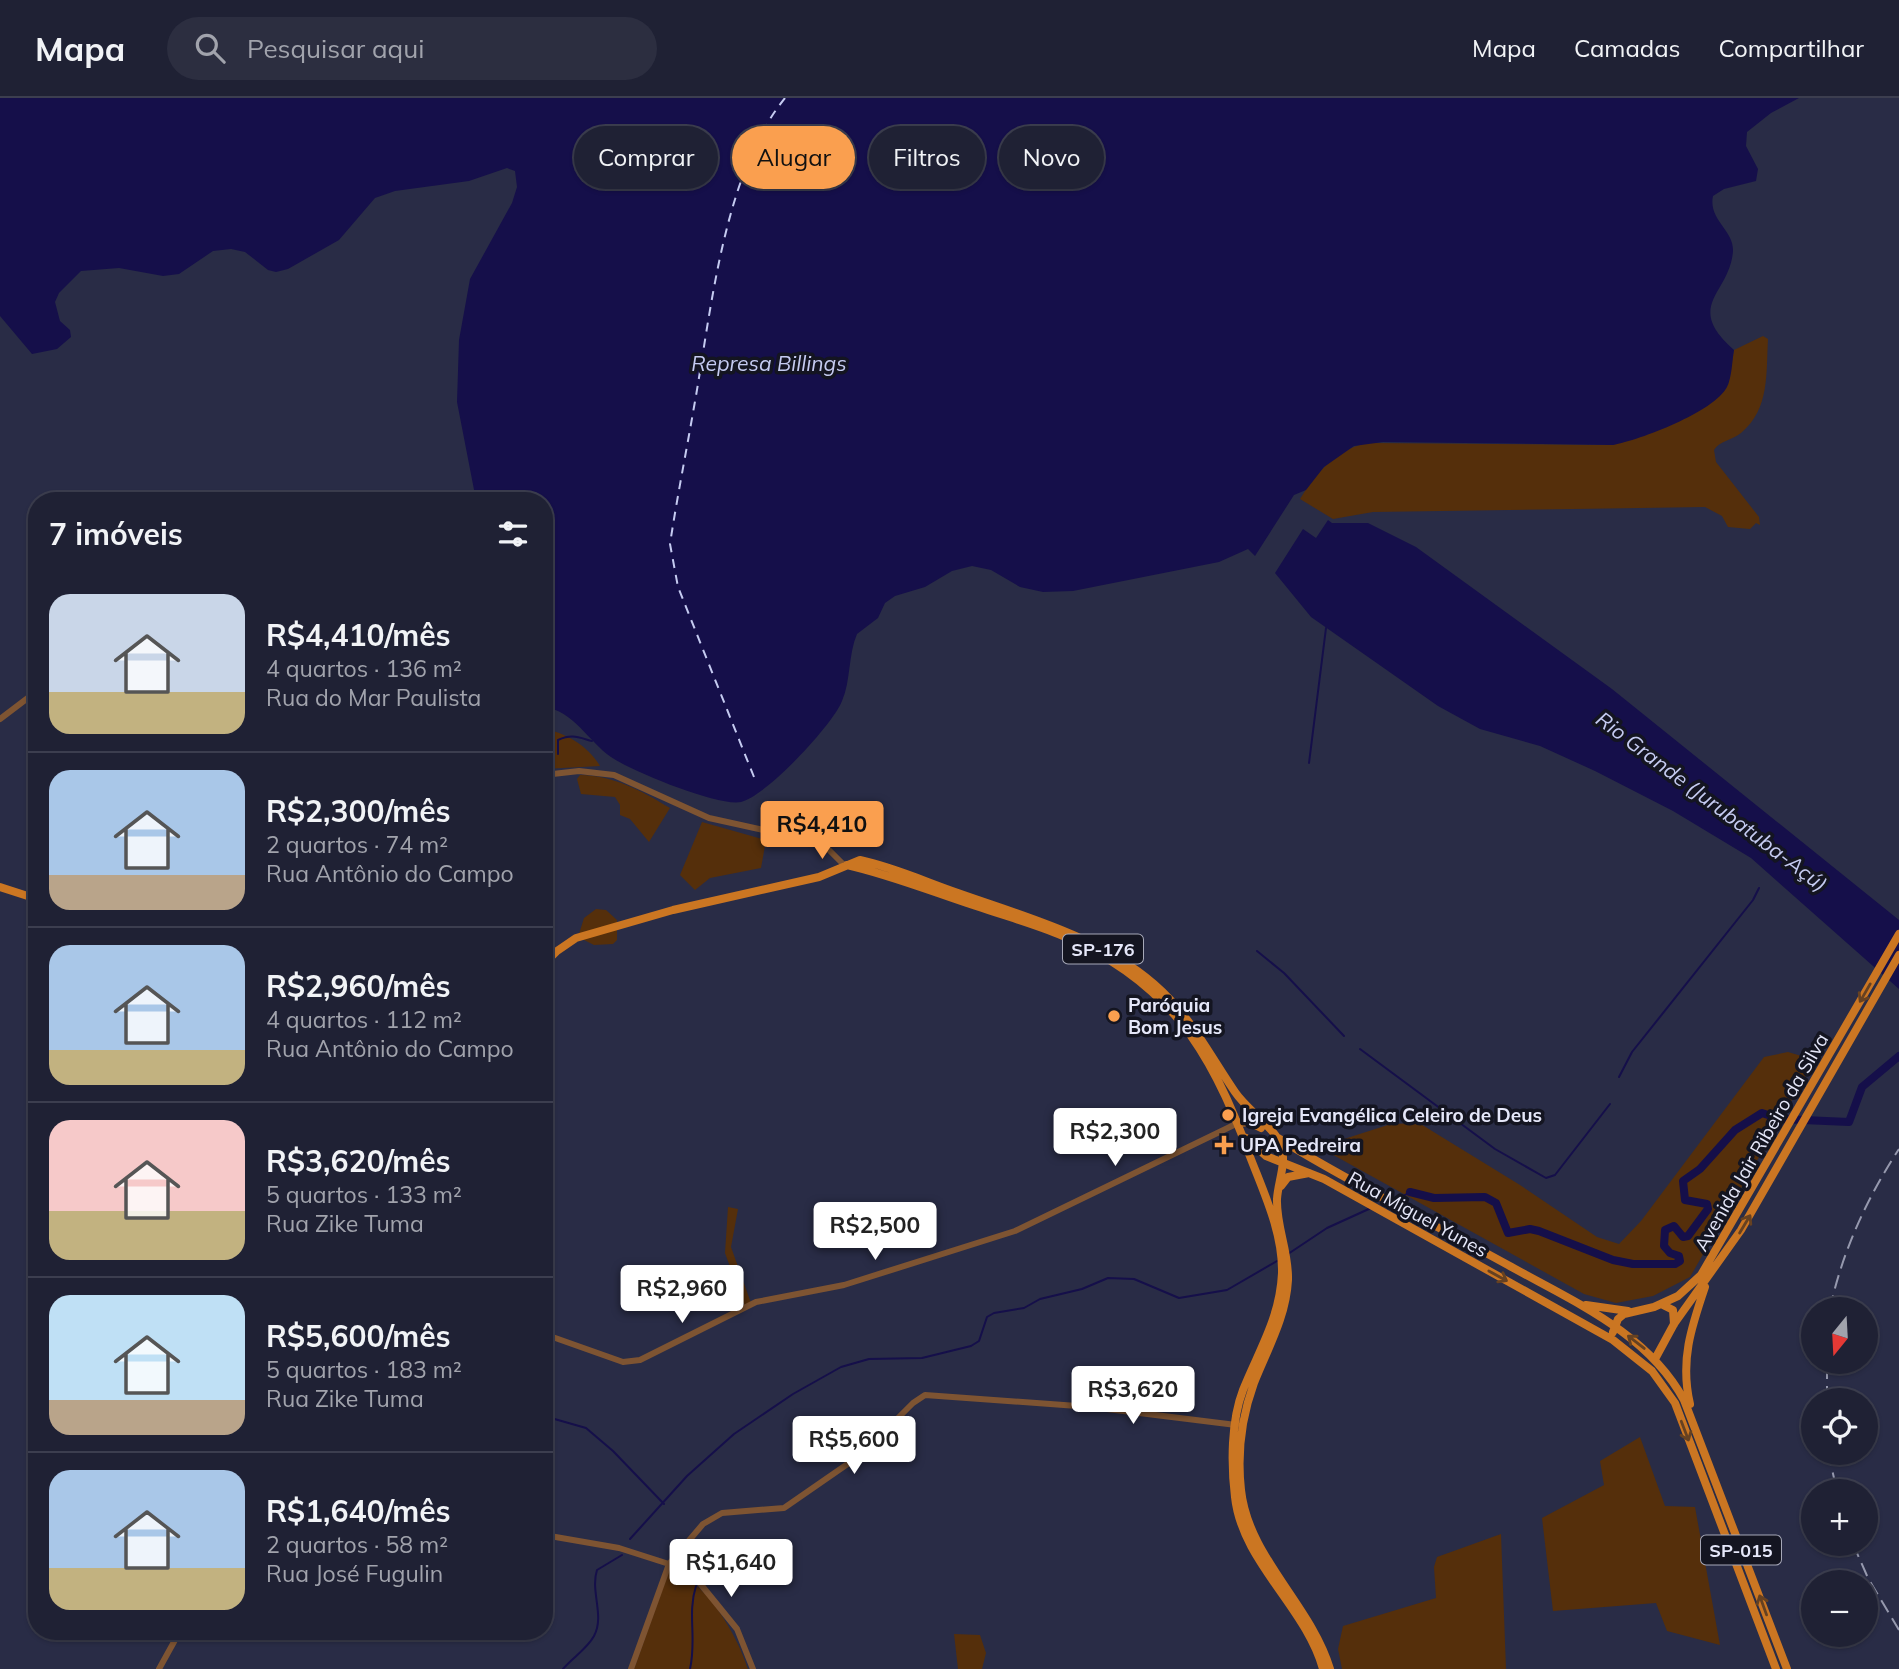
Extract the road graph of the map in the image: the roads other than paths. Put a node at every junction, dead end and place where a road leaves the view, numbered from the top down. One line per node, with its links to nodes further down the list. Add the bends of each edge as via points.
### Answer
1 (28, 698): 2 (street)
2 (0, 719)
3 (553, 774): 4 (street, via 614,775 709,818 817,842)
4 (852, 864): 8 (main road, via 817,877 584,935); 10 (main road, SP-176, via 1063,936 1118,966 1179,1018 1214,1068); 11 (main road, SP-176, via 1047,923 1122,960 1155,984 1195,1026 1246,1108)
5 (0, 887): 6 (main road)
6 (28, 896)
7 (1899, 934): 19 (main road, Avenida Jair Ribeiro da Silva, one-way to 19, via 1711,1260 1691,1286)
8 (553, 955)
9 (1899, 955): 17 (main road, Avenida Jair Ribeiro da Silva, one-way to 9)
10 (1238, 1123): 11 (main road, Rua Miguel Yunes / SP-015, via 1254,1123); 12 (main road, Rua Miguel Yunes / SP-015, via 1258,1150); 23 (street, via 1015,1231 844,1285 755,1302 673,1345 626,1362); 27 (main road, via 1277,1233 1282,1272 1275,1319 1242,1391)
11 (1277, 1137): 12 (main road); 16 (main road, Rua Miguel Yunes / SP-015)
12 (1283, 1162): 13 (main road, Rua Miguel Yunes / SP-015); 14 (main road)
13 (1312, 1173): 14 (main road, via 1288,1177); 15 (main road, Rua Miguel Yunes / SP-015)
14 (1278, 1191): 27 (main road, via 1287,1248 1286,1293 1279,1324)
15 (1391, 1217): 16 (main road, via 1398,1210); 24 (main road, Rua Miguel Yunes / SP-015, one-way to 24)
16 (1436, 1225): 18 (main road, Rua Miguel Yunes / SP-015)
17 (1707, 1281): 21 (main road, Avenida Jair Ribeiro da Silva); 28 (main road, via 1685,1354 1685,1380)
18 (1576, 1303): 20 (main road); 22 (main road, Rua Miguel Yunes / SP-015)
19 (1661, 1304): 20 (main road, Avenida Jair Ribeiro da Silva); 21 (main road, via 1672,1310)
20 (1634, 1311): 22 (main road, Avenida Jair Ribeiro da Silva, via 1623,1314)
21 (1674, 1324): 26 (main road, Avenida Jair Ribeiro da Silva)
22 (1614, 1326): 24 (main road); 26 (main road, Rua Miguel Yunes / SP-015, one-way to 22)
23 (553, 1337)
24 (1613, 1340): 25 (main road, Rua Miguel Yunes / SP-015)
25 (1636, 1355): 26 (main road, via 1648,1361); 29 (main road, Rua Miguel Yunes / SP-015, one-way to 29, via 1675,1403)
26 (1656, 1359): 28 (main road, Rua Miguel Yunes / SP-015, via 1677,1388)
27 (1239, 1426): 32 (street, via 1091,1407 925,1395 863,1454 791,1504 776,1510 715,1516); 39 (main road, via 1235,1499 1244,1529 1310,1638); 40 (main road, via 1246,1515 1313,1630)
28 (1696, 1430): 31 (main road, Rua Miguel Yunes / SP-015)
29 (1726, 1536): 31 (main road, via 1732,1545); 33 (main road, Rua Miguel Yunes / SP-015)
30 (553, 1537): 32 (street, via 620,1548)
31 (1740, 1546): 34 (main road, Rua Miguel Yunes / SP-015)
32 (669, 1563): 37 (street); 38 (street, via 701,1582 737,1629)
33 (1737, 1567): 34 (main road); 41 (main road, Rua Miguel Yunes / SP-015)
34 (1753, 1580): 42 (main road, Rua Miguel Yunes / SP-015, one-way to 34)
35 (175, 1640): 36 (street)
36 (159, 1669)
37 (631, 1669)
38 (752, 1669)
39 (1323, 1669)
40 (1330, 1669)
41 (1776, 1669)
42 (1787, 1669)

